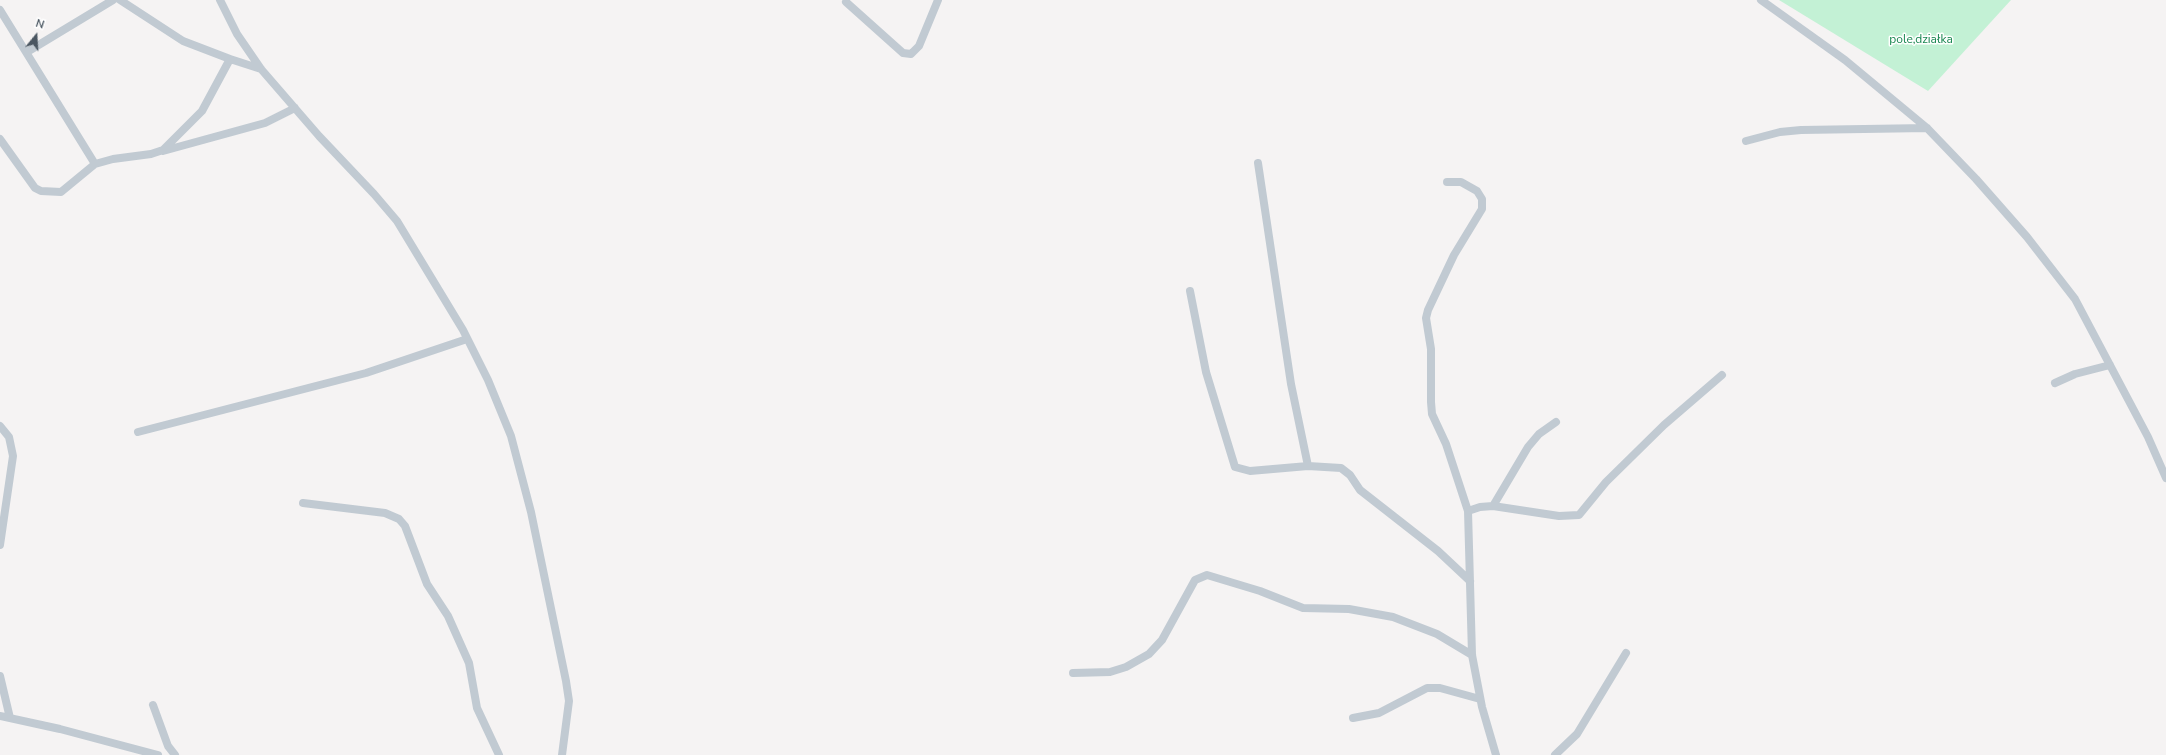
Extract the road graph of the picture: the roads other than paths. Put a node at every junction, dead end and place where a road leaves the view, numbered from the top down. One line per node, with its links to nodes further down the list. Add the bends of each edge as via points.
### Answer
1 (113, 0): 8 (street)
2 (120, 0): 9 (street, via 179,39)
3 (220, 0): 10 (street, via 237,34)
4 (938, 0): 6 (street, via 919,46 911,54 903,53)
5 (1761, 0): 12 (street, via 1845,60)
6 (846, 2)
7 (0, 10): 8 (street)
8 (27, 52): 17 (street)
9 (230, 59): 10 (street); 15 (street, via 202,111 175,140)
10 (261, 68): 11 (street)
11 (294, 108): 15 (street, via 265,123); 20 (street, via 397,221)
12 (1927, 128): 14 (street, via 1802,130 1780,132); 21 (street, via 1976,179 2064,283)
13 (0, 139): 17 (street, via 35,188 41,191 61,192)
14 (1746, 142)
15 (157, 153): 17 (street, via 105,160)
16 (1258, 163): 27 (street, via 1291,384)
17 (95, 164)
18 (1447, 182): 31 (street, via 1469,185 1482,199 1482,209 1454,255 1426,318 1431,349 1432,414 1446,444)
19 (1190, 291): 27 (street, via 1206,372 1235,467 1250,471)
20 (467, 339): 26 (street, via 366,373); 46 (street, via 488,380 511,436 531,512 569,700)
21 (2110, 365): 23 (street, via 2075,374); 28 (street, via 2148,437)
22 (1722, 375): 30 (street, via 1664,425 1606,482 1579,515 1558,516)
23 (2055, 383)
24 (1556, 422): 30 (street, via 1539,434 1528,447)
25 (0, 426): 32 (street, via 9,437 13,456)
26 (138, 432)
27 (1308, 466): 33 (street, via 1333,466 1343,469 1360,490 1438,551)
28 (2166, 478)
29 (302, 503): 45 (street, via 385,513 399,519 405,526 427,584 448,616 469,663 477,708)
30 (1493, 506): 31 (street, via 1480,507)
31 (1468, 512): 33 (street)
32 (0, 545)
33 (1470, 581): 35 (street)
34 (1626, 653): 48 (street, via 1577,734)
35 (1472, 655): 36 (street, via 1437,634 1393,617 1349,608 1303,608 1207,574 1195,580 1162,640 1149,654 1126,667 1110,672); 38 (street)
36 (1073, 673)
37 (0, 676): 41 (street)
38 (1480, 699): 42 (street, via 1440,688 1427,688 1379,713); 47 (street)
39 (153, 705): 44 (street, via 168,746)
40 (0, 716): 41 (street)
41 (10, 718): 43 (street)
42 (1353, 718)
43 (155, 755)
44 (175, 755)
45 (499, 755)
46 (562, 755)
47 (1496, 755)
48 (1555, 755)

